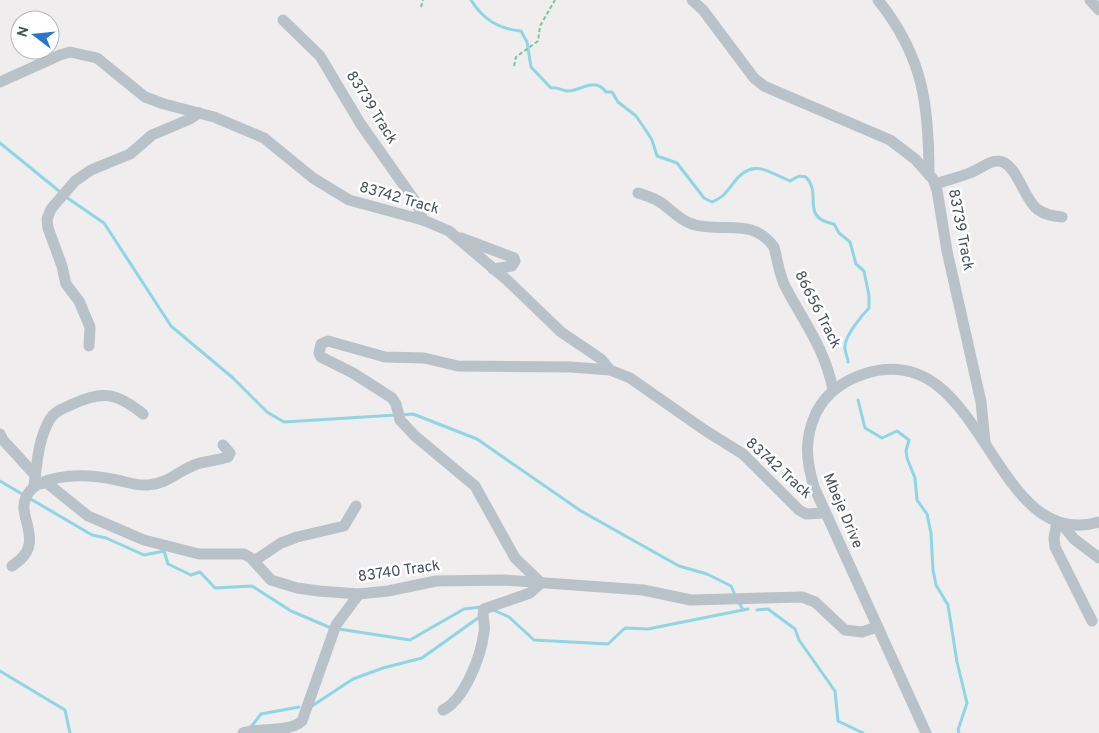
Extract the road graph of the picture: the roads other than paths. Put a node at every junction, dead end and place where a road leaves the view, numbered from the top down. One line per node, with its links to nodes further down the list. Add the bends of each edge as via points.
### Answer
1 (692, 0): 8 (street, 83739 Track, via 754,78 764,86 885,137 915,159)
2 (878, 0): 8 (street, via 893,18 917,64 928,115)
3 (1090, 0): 4 (street)
4 (1099, 10)
5 (283, 20): 11 (street, 83739 Track, via 320,56 360,123 417,204)
6 (0, 82): 7 (street, 83742 Track, via 60,55 70,52 85,54 103,63 145,97)
7 (199, 113): 11 (street, 83742 Track, via 264,138 313,178 349,200); 14 (street, via 152,134 130,154 91,170 75,181 51,209 48,228 66,284 79,301 90,327)
8 (932, 179): 10 (street, via 971,173 1002,161 1012,169 1036,208); 19 (street, 83739 Track, via 981,402)
9 (638, 193): 16 (street, 86656 Track, via 658,200 688,222 748,228 759,232 770,242 785,288 826,360)
10 (1062, 217)
11 (423, 220): 12 (street, 83742 Track)
12 (457, 237): 13 (street, 83742 Track); 13 (street, via 514,258 512,266)
13 (493, 269): 15 (street, 83742 Track, via 561,332 601,359)
14 (89, 346)
15 (610, 370): 23 (street, 83742 Track, via 630,378 743,454 799,510 806,514); 29 (street, via 458,366 424,358 385,356 328,341 319,349 321,357 392,398 400,420 415,436 475,486 515,558)
16 (833, 390): 19 (street, Mbeje Drive, via 851,379 878,370 900,369 915,373 950,395); 23 (street, Mbeje Drive, via 816,413 806,448 810,473)
17 (143, 414): 21 (street, via 122,398 105,395 91,396 55,413 48,422 39,447)
18 (0, 434): 21 (street)
19 (985, 442): 25 (street, Mbeje Drive, via 1023,496 1035,509)
20 (224, 445): 21 (street, via 230,453 228,457 197,464 155,484 74,476)
21 (37, 481): 27 (street, 83740 Track, via 54,487 97,521 135,536 188,552 244,554); 28 (street, via 23,508 29,545 24,556)
22 (356, 506): 27 (street, via 344,526 281,543)
23 (824, 513): 32 (street, Mbeje Drive)
24 (1099, 522): 25 (street, Mbeje Drive, via 1080,526)
25 (1059, 523): 26 (street); 31 (street, via 1055,547)
26 (1099, 558)
27 (254, 561): 30 (street, 83740 Track, via 265,576 281,585)
28 (12, 566)
29 (541, 583): 30 (street, 83740 Track, via 436,580); 32 (street, 83740 Track, via 643,590 691,600 802,597 815,602 845,630 862,632); 33 (street, via 530,593 484,609 484,636 470,676 458,698)
30 (359, 594): 34 (street, via 336,625 302,721 288,728)
31 (1092, 622)
32 (877, 628): 35 (street, Mbeje Drive)
33 (443, 710)
34 (243, 733)
35 (926, 733)

